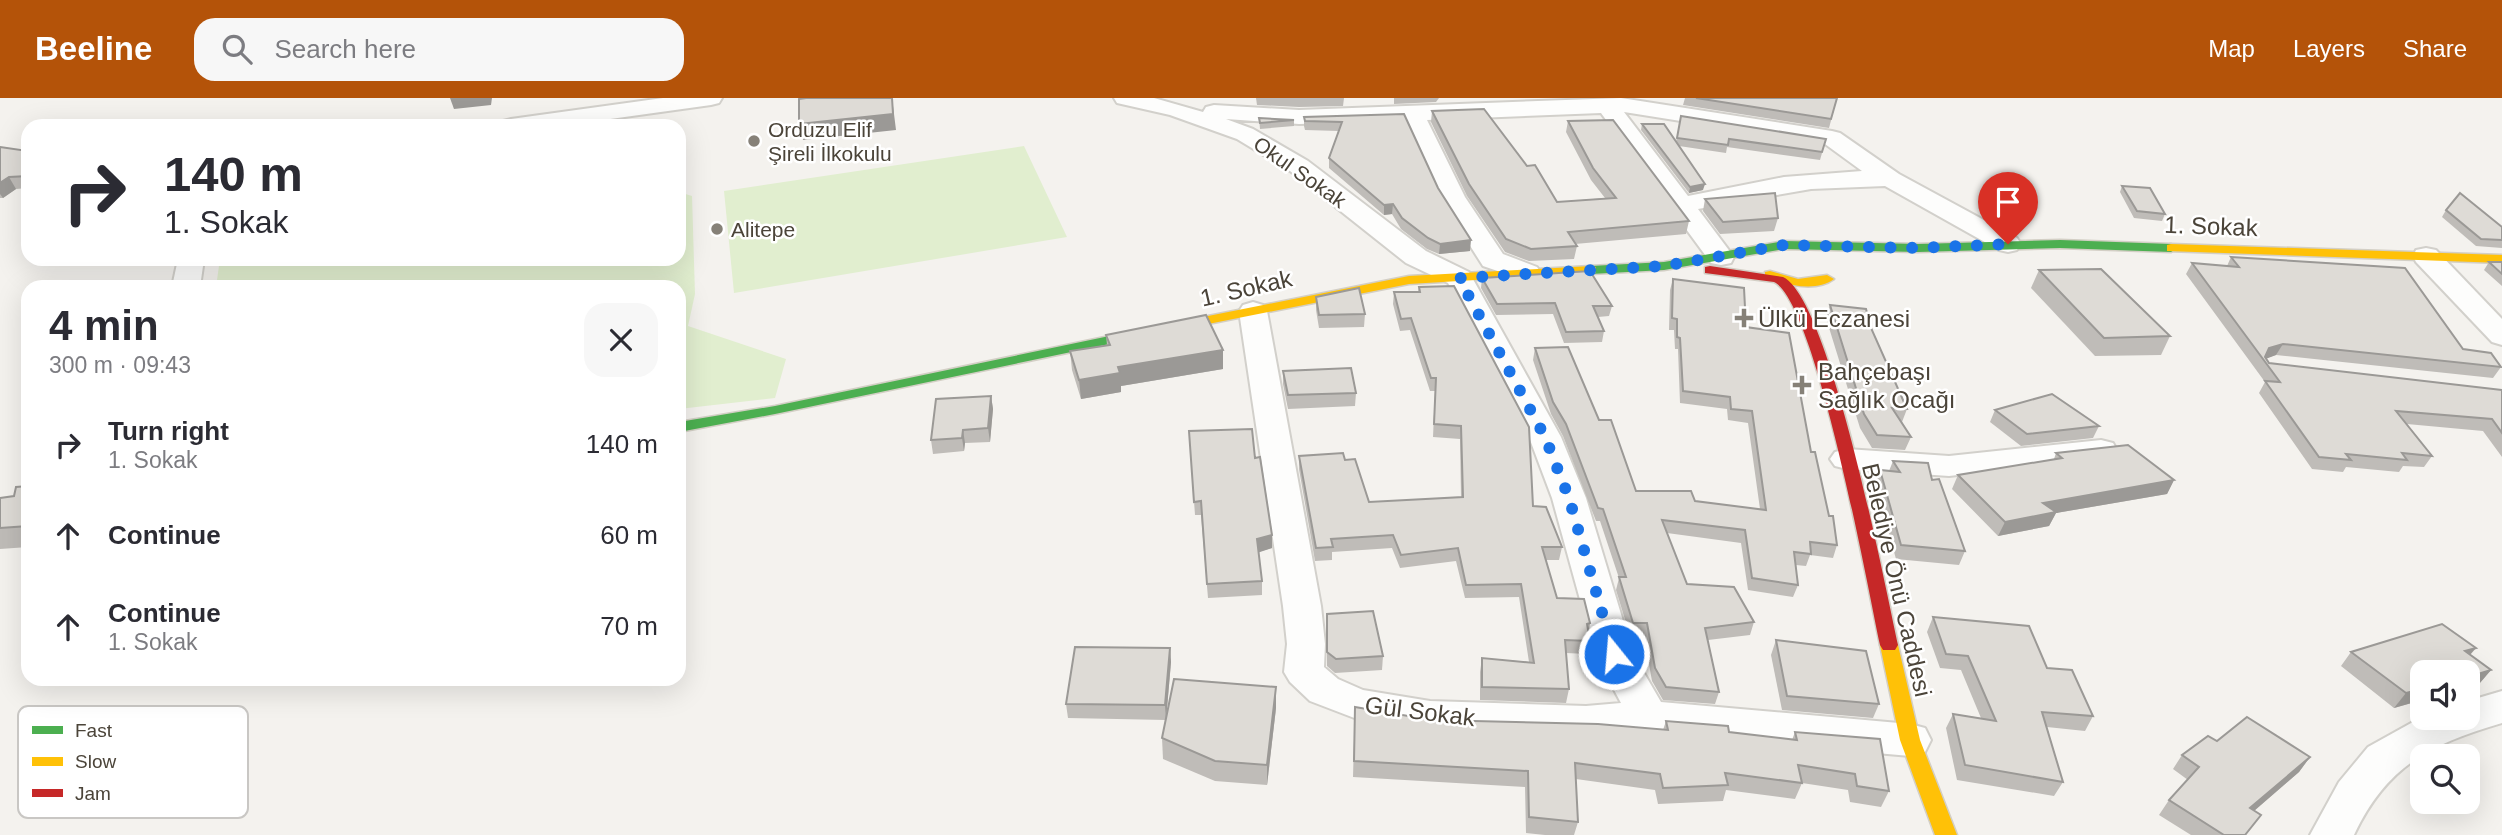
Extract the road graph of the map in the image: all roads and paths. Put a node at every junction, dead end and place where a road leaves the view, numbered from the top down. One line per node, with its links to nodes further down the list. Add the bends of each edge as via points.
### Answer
1 (711, 98): 7 (street)
2 (1125, 98): 5 (street, Okul Sokak)
3 (1583, 98): 4 (street)
4 (1614, 105): 6 (street); 8 (street, via 1832,138); 9 (street)
5 (1177, 110): 6 (street, via 1299,117); 20 (street, Okul Sokak, via 1245,134 1299,166 1416,257)
6 (1413, 114): 18 (street, via 1452,197 1493,260)
7 (561, 119)
8 (1890, 179): 9 (street, via 1808,182); 10 (street)
9 (1680, 205): 14 (street)
10 (2008, 244): 12 (street, 1. Sokak); 13 (street, 1. Sokak)
11 (1772, 247): 12 (street); 14 (street); 19 (street, via 1794,247 1819,255 1832,267); 21 (street, via 1757,253 1755,259 1771,276)
12 (1918, 248): 16 (street)
13 (2426, 256): 15 (street, 1. Sokak); 24 (street)
14 (1721, 257): 17 (street)
15 (2502, 259)
16 (1864, 262)
17 (1664, 266): 18 (street, 1. Sokak); 21 (street)
18 (1527, 273): 20 (street, 1. Sokak)
19 (1832, 274): 21 (street, via 1807,284); 23 (street, via 1812,297)
20 (1459, 278): 22 (street, 1. Sokak, via 1383,284); 30 (street, via 1545,437 1569,498 1614,654)
21 (1783, 280): 23 (street, via 1797,295)
22 (1254, 311): 25 (street, 1. Sokak); 30 (street, Gül Sokak, via 1302,606 1304,672 1324,690 1357,704 1430,717 1586,722)
23 (1812, 331): 27 (street, Belediye Önü Caddesi)
24 (2502, 336)
25 (686, 426)
26 (2117, 448): 27 (street, via 1949,466)
27 (1847, 459): 32 (street, Belediye Önü Caddesi)
28 (2502, 707): 29 (street)
29 (2480, 713)
30 (1649, 717): 32 (street, Gül Sokak)
31 (2434, 730): 34 (street, via 2382,760 2344,809)
32 (1910, 740): 33 (street, Belediye Önü Caddesi)
33 (1946, 835)
34 (2332, 835)

